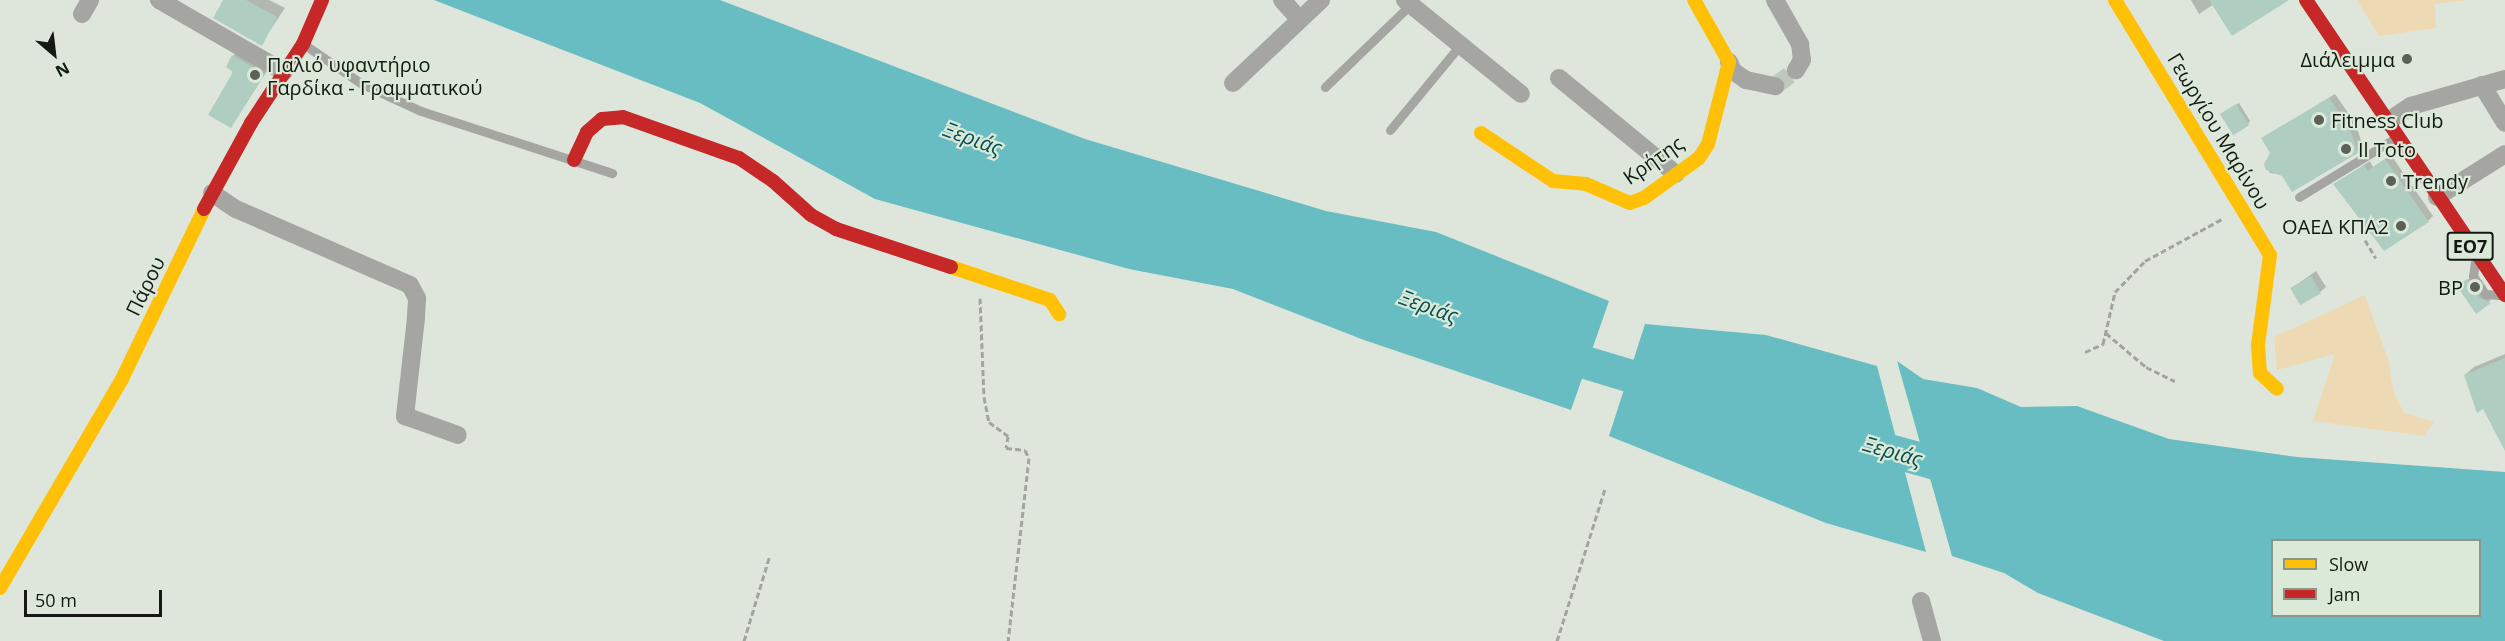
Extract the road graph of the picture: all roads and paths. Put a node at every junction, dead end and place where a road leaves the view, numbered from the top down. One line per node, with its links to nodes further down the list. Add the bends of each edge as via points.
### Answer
1 (159, 0): 15 (street)
2 (322, 0): 11 (street, Πάρου)
3 (1282, 0): 10 (street)
4 (1321, 0): 10 (street)
5 (1694, 0): 13 (street)
6 (1774, 0): 14 (street, via 1800,44 1803,60)
7 (2115, 0): 34 (street, Γεωργίου Μαρίνου)
8 (2306, 0): 23 (street, ΕΟ7)
9 (1408, 2): 12 (street); 21 (lane)
10 (1299, 19): 18 (street)
11 (303, 44): 15 (street, Πάρου); 28 (lane, via 362,84 421,111)
12 (1460, 45): 22 (street); 25 (lane)
13 (1728, 62): 20 (street, via 1746,80); 30 (street, Κρήτης, via 1708,144 1699,158)
14 (1796, 70)
15 (284, 72): 32 (street, Πάρου)
16 (1559, 78): 30 (street)
17 (2505, 79): 19 (street)
18 (1233, 83)
19 (2482, 85): 23 (street); 24 (street)
20 (1775, 86)
21 (1325, 87)
22 (1521, 94)
23 (2397, 119): 31 (street, ΕΟ7); 33 (lane)
24 (2505, 123)
25 (1390, 130)
26 (1481, 133): 30 (street, Κρήτης, via 1553,181 1586,184 1630,204)
27 (2505, 154): 31 (street)
28 (574, 160): 29 (lane); 37 (street, via 587,132 602,119 623,117 739,158 773,181 811,215 836,229 928,256)
29 (612, 173)
30 (1676, 174)
31 (2448, 189): 38 (street, ΕΟ7, via 2475,254)
32 (212, 193): 44 (street, via 236,209 410,285 417,298 405,416); 47 (street, Πάρου, via 122,379)
33 (2299, 197)
34 (2244, 207): 40 (path, via 2145,261 2115,292); 43 (street, Γεωργίου Μαρίνου, via 2270,255 2258,345 2260,373)
35 (2365, 240): 36 (path)
36 (2376, 258)
37 (979, 278): 39 (street, via 1050,300); 50 (path, via 984,397 989,422 1008,436 1006,448 1025,450 1029,458)
38 (2505, 295)
39 (1059, 314)
40 (2106, 333): 41 (path, via 2103,344); 42 (path, via 2146,367)
41 (2085, 352)
42 (2175, 381)
43 (2277, 389)
44 (458, 435)
45 (1605, 489): 51 (path)
46 (770, 555): 49 (path)
47 (0, 588)
48 (1921, 601): 52 (street)
49 (744, 641)
50 (1008, 641)
51 (1557, 641)
52 (1932, 641)

